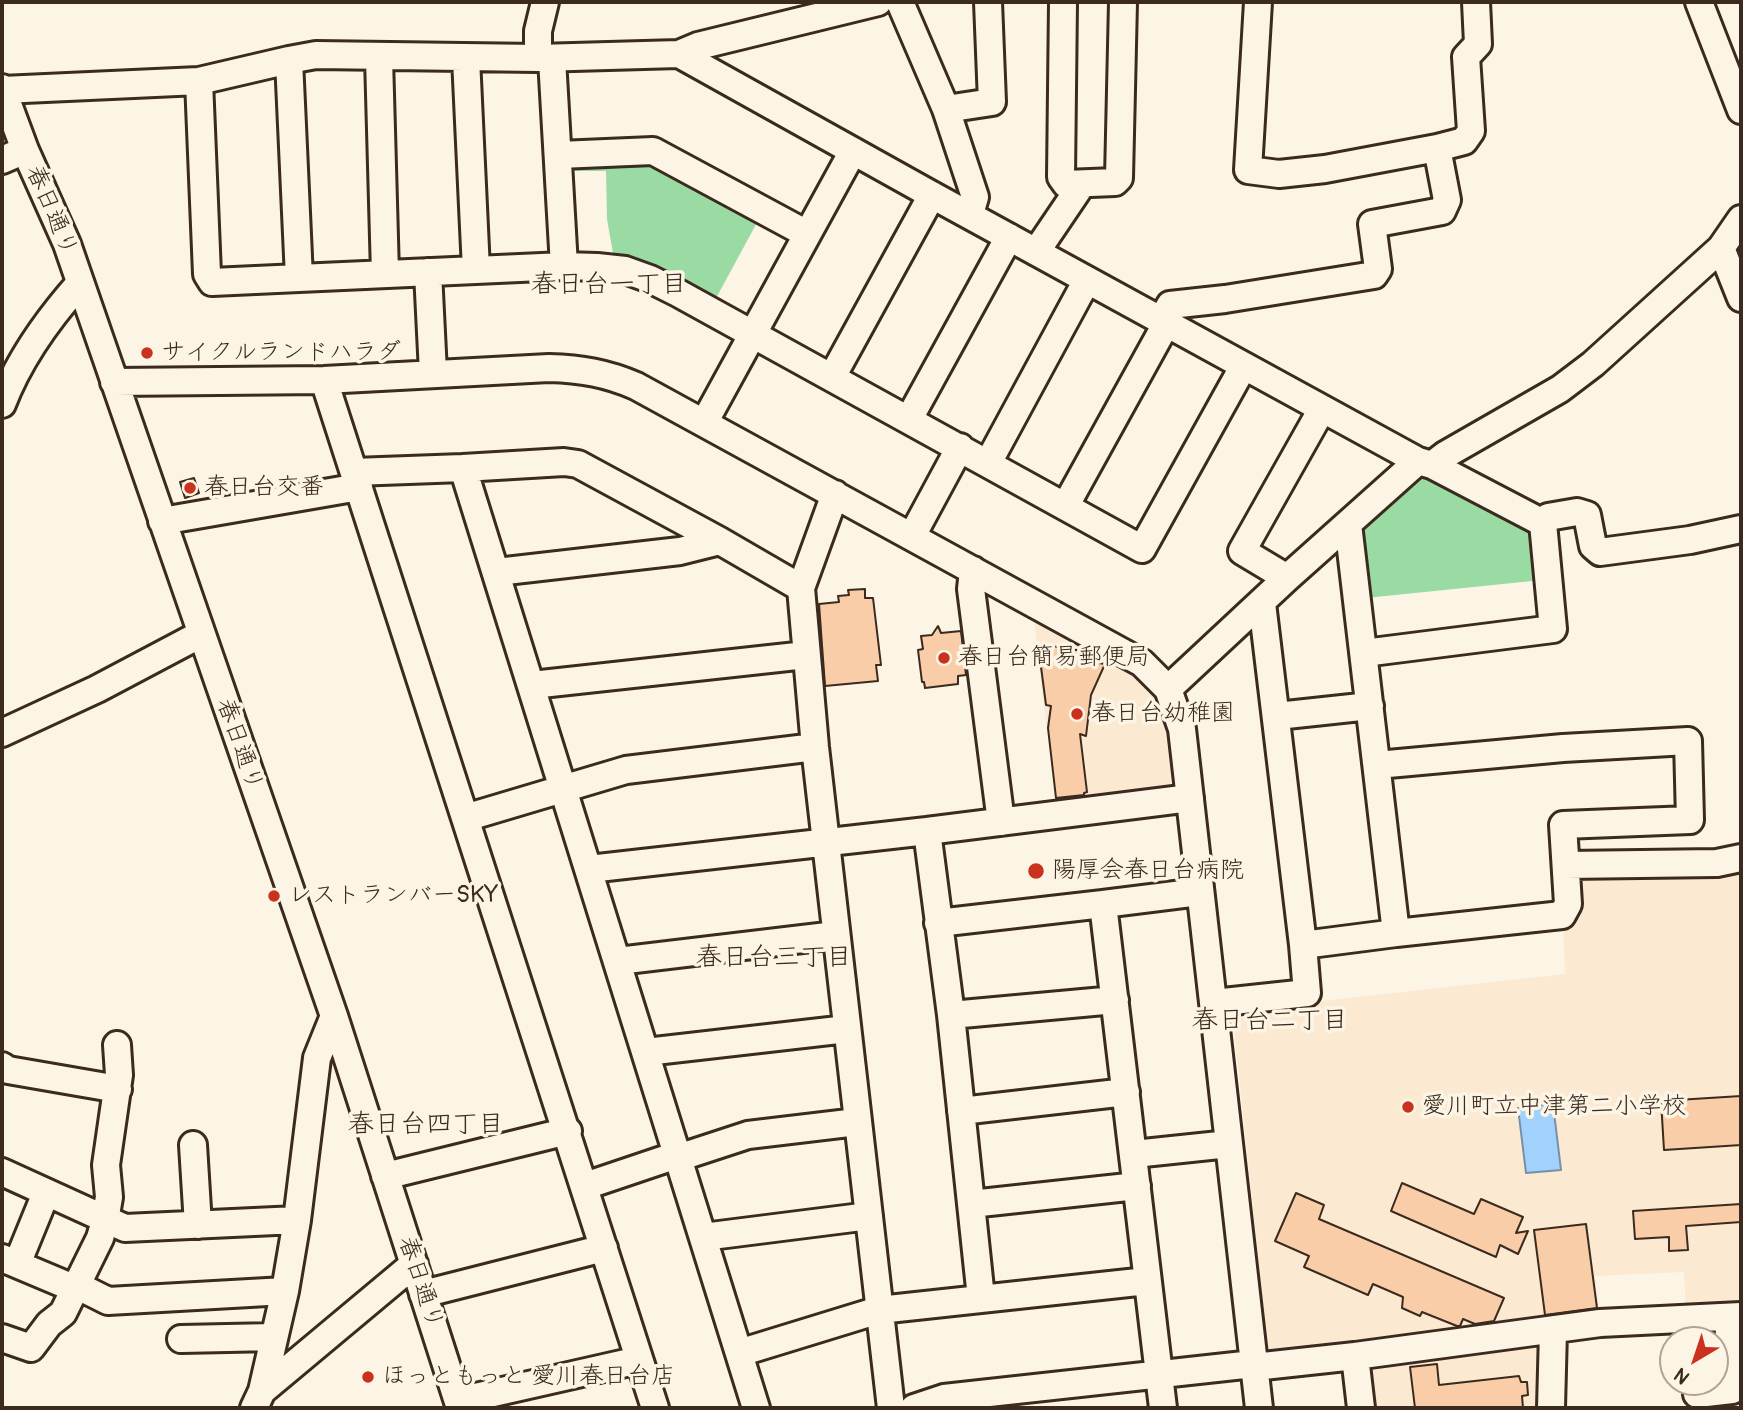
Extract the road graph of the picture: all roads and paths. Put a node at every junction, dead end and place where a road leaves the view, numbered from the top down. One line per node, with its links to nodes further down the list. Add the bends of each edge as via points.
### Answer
1 (545, 2): 13 (street, via 538,31)
2 (878, 2): 10 (street)
3 (900, 2): 17 (street)
4 (988, 2): 17 (street, via 992,102)
5 (1063, 2): 23 (street, via 1061,177 1066,184)
6 (1123, 2): 23 (street, via 1110,86 1119,178)
7 (1258, 2): 19 (street, via 1241,172 1279,174 1323,163)
8 (1476, 2): 19 (street, via 1478,44 1454,57 1471,131 1464,141)
9 (1699, 2): 18 (street)
10 (680, 54): 13 (street); 20 (street)
11 (379, 58): 12 (street); 14 (street, via 316,55); 34 (street)
12 (466, 58): 13 (street); 32 (street)
13 (545, 59): 22 (street)
14 (289, 60): 15 (street); 35 (street)
15 (199, 81): 16 (street); 35 (street, via 207,275 212,282)
16 (2, 89): 21 (street, 春日通り)
17 (946, 109): 25 (street, via 975,198)
18 (1741, 110)
19 (1437, 148): 39 (street, via 1447,200 1442,211 1372,224 1378,269 1374,275 1170,305)
20 (853, 151): 24 (street); 27 (street)
21 (14, 155): 37 (street, 春日通り, via 67,244)
22 (559, 155): 27 (street, via 653,151); 31 (street)
23 (1082, 184): 30 (street)
24 (932, 195): 25 (street); 43 (street)
25 (970, 214): 28 (street)
26 (1741, 219): 29 (street)
27 (807, 234): 40 (street)
28 (1009, 237): 30 (street); 48 (street)
29 (1721, 247): 38 (street); 52 (street, via 1593,364 1560,388)
30 (1036, 252): 36 (street)
31 (564, 266): 32 (street); 40 (street, via 625,270)
32 (476, 270): 33 (street)
33 (428, 272): 34 (street); 42 (street)
34 (386, 274): 35 (street)
35 (299, 278)
36 (1087, 280): 39 (street); 51 (street)
37 (80, 283): 45 (street, 春日通り); 46 (street, via 27,352)
38 (1741, 298)
39 (1163, 322): 41 (street); 56 (street)
40 (753, 334): 43 (street); 49 (street)
41 (1243, 366): 47 (street); 56 (street, via 1142,548)
42 (433, 373): 44 (street); 49 (street, via 582,369 636,386)
43 (832, 377): 48 (street)
44 (324, 380): 45 (street); 54 (street)
45 (114, 382): 57 (street, 春日通り)
46 (2, 404)
47 (1322, 409): 52 (street); 65 (street, via 1242,551)
48 (909, 419): 50 (street)
49 (704, 423): 55 (street)
50 (960, 447): 51 (street); 61 (street)
51 (988, 463): 56 (street)
52 (1425, 463): 58 (street); 59 (street)
53 (463, 468): 54 (street); 62 (street, via 578,464); 64 (street)
54 (356, 480): 57 (street); 80 (street)
55 (835, 494): 61 (street); 66 (street)
56 (1066, 505)
57 (162, 521): 68 (street, 春日通り)
58 (1544, 523): 60 (street, via 1548,517 1577,512 1587,515 1593,546 1600,552); 69 (street, via 1553,629)
59 (1348, 524): 65 (street); 69 (street)
60 (1741, 529)
61 (912, 536): 63 (street)
62 (720, 541): 64 (street, via 680,551); 66 (street)
63 (973, 570): 72 (street, via 1142,663); 81 (street, via 971,589)
64 (497, 572): 71 (street)
65 (1287, 578): 67 (street)
66 (801, 589): 70 (street)
67 (1262, 603): 72 (street); 74 (street)
68 (201, 634): 75 (street); 97 (street, 春日通り)
69 (1364, 653): 73 (street)
70 (806, 655): 71 (street); 76 (street)
71 (532, 685): 78 (street)
72 (1168, 689): 79 (street, via 1182,729)
73 (1370, 706): 74 (street); 77 (street)
74 (1277, 716): 92 (street)
75 (2, 733)
76 (815, 747): 78 (street, via 626,769); 83 (street)
77 (1377, 765): 85 (street, via 1688,741 1690,820 1563,825); 90 (street)
78 (563, 788): 80 (street); 86 (street)
79 (1190, 798): 81 (street); 87 (street)
80 (465, 818): 106 (street)
81 (1001, 822): 82 (street)
82 (927, 831): 83 (street); 89 (street)
83 (826, 842): 86 (street); 91 (street)
84 (1741, 858): 85 (street, via 1717,863)
85 (1566, 865): 90 (street, via 1568,904 1562,915)
86 (589, 869): 93 (street)
87 (1199, 892): 88 (street); 95 (street)
88 (1103, 904): 89 (street); 94 (street)
89 (939, 923): 96 (street)
90 (1396, 933): 92 (street)
91 (836, 935): 93 (street); 98 (street)
92 (1303, 945): 95 (street, via 1307,993)
93 (618, 961): 100 (street)
94 (1115, 1000): 96 (street); 103 (street)
95 (1214, 1003): 107 (street)
96 (951, 1015): 104 (street)
97 (334, 1017): 112 (street, 春日通り); 118 (street, via 317,1058)
98 (847, 1028): 100 (street); 105 (street)
99 (117, 1045): 102 (street)
100 (646, 1052): 110 (street)
101 (2, 1066): 102 (street)
102 (118, 1089): 119 (street, via 106,1165 109,1197)
103 (1126, 1092): 104 (street); 109 (street)
104 (961, 1111): 116 (street)
105 (856, 1122): 110 (street, via 748,1135); 117 (street)
106 (568, 1131): 112 (street); 113 (street)
107 (1229, 1144): 109 (street); 139 (street)
108 (193, 1145): 120 (street)
109 (1133, 1154): 114 (street)
110 (677, 1155): 113 (street); 121 (street)
111 (2, 1172): 115 (street)
112 (385, 1175): 124 (street, 春日通り)
113 (585, 1186): 122 (street)
114 (1138, 1186): 116 (street); 125 (street)
115 (46, 1193): 119 (street); 123 (street)
116 (971, 1204): 129 (street)
117 (869, 1216): 121 (street); 130 (street)
118 (297, 1220): 120 (street); 127 (street)
119 (105, 1221): 120 (street, via 125,1228); 126 (street)
120 (198, 1225)
121 (703, 1237): 136 (street)
122 (604, 1248): 128 (street); 138 (street)
123 (9, 1261): 126 (street)
124 (414, 1264): 128 (street, 春日通り); 143 (street)
125 (1147, 1281): 129 (street); 140 (street)
126 (78, 1286): 127 (street, via 108,1301); 134 (street, via 63,1313 31,1348)
127 (285, 1290): 133 (street)
128 (423, 1294): 144 (street, 春日通り)
129 (981, 1298): 130 (street)
130 (879, 1310): 136 (street); 147 (street)
131 (1734, 1316): 132 (street, via 1600,1323); 142 (street, via 1732,1390)
132 (1553, 1331): 137 (street); 152 (street)
133 (274, 1337): 135 (street); 143 (street)
134 (2, 1338)
135 (181, 1339)
136 (739, 1353): 146 (street)
137 (1355, 1356): 139 (street); 151 (street)
138 (639, 1360): 144 (street); 145 (street)
139 (1254, 1366): 140 (street); 150 (street)
140 (1159, 1374): 141 (street); 149 (street)
141 (1072, 1396): 148 (street, via 944,1398)
142 (1706, 1398)
143 (258, 1400)
144 (459, 1404)
145 (655, 1408)
146 (756, 1408)
147 (891, 1408)
148 (914, 1408)
149 (1163, 1408)
150 (1259, 1408)
151 (1361, 1408)
152 (1551, 1408)

